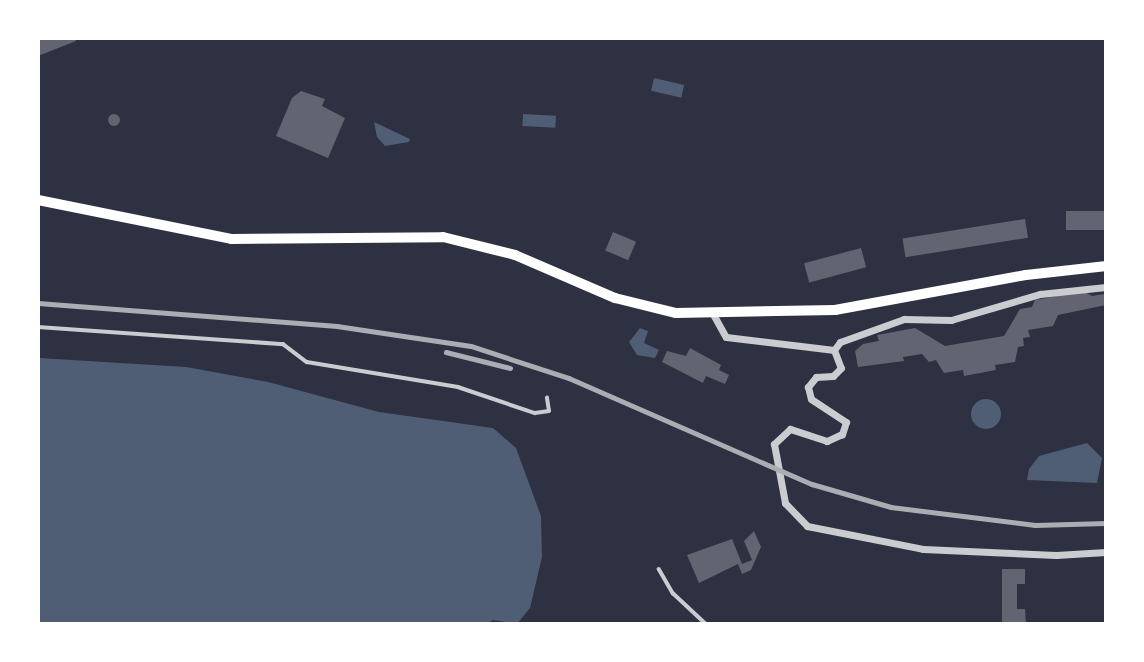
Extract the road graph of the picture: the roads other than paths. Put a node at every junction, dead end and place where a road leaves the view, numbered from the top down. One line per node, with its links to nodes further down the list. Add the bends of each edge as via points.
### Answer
1 (38, 200): 4 (main road, via 231,239 443,237 516,255 656,311)
2 (1105, 266): 4 (main road, via 1026,275 835,310)
3 (1105, 287): 6 (street, via 1040,294 951,320 904,319 840,342)
4 (713, 314): 6 (street, via 726,337)
5 (38, 327): 7 (lane, via 283,344 307,362 458,387 535,413 549,411)
6 (834, 350): 8 (street, via 841,368 834,376 816,377 808,387 811,399 846,422 842,434 827,441 790,429 774,444 785,503 807,526 923,549 1056,555)
7 (547, 398)
8 (1105, 552)
9 (659, 569): 10 (lane, via 673,593)
10 (706, 624)

